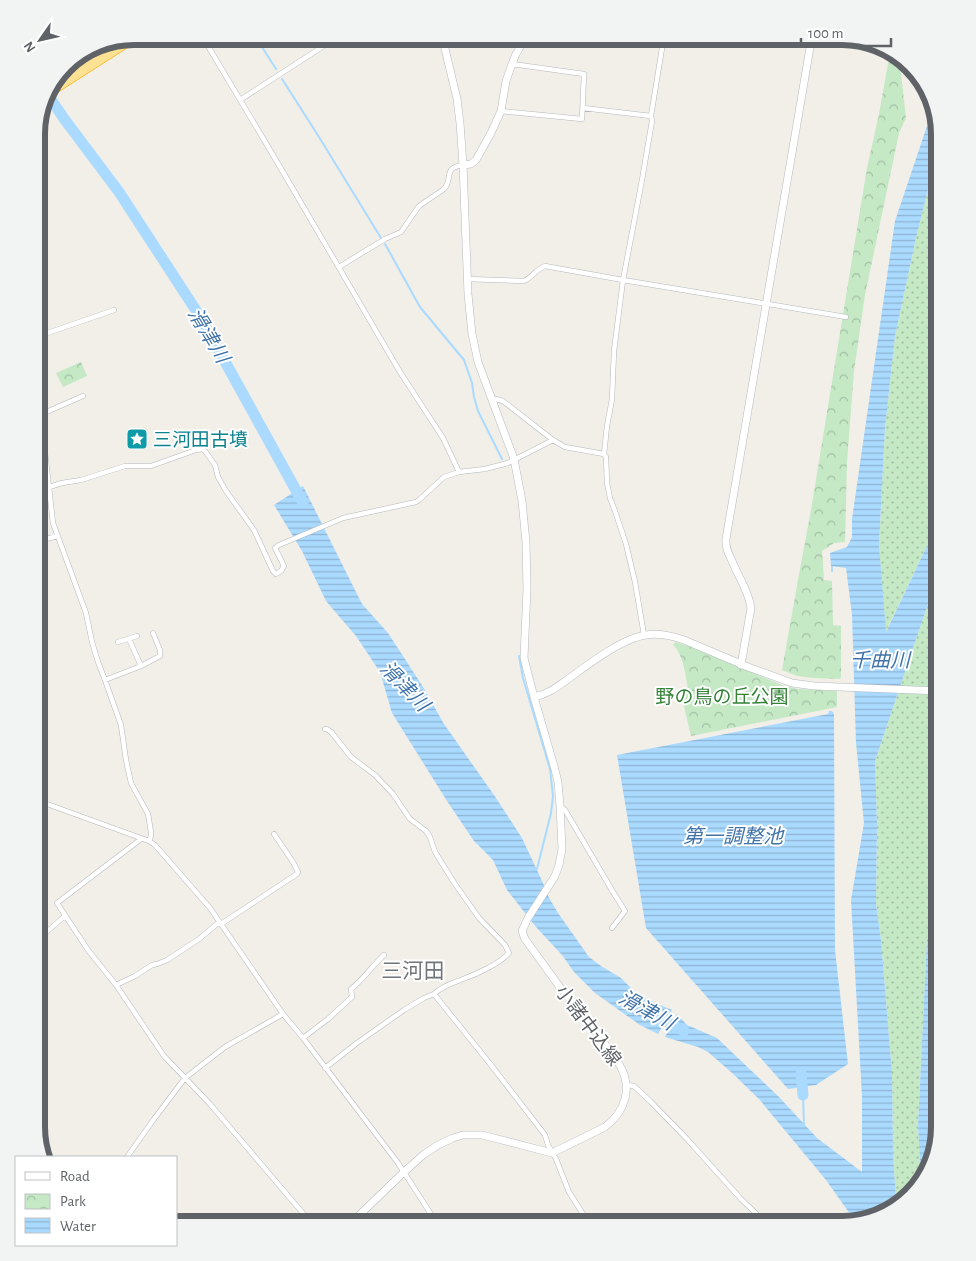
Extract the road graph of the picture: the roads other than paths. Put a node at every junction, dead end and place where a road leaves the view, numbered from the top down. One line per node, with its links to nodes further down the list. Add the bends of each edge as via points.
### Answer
1 (207, 45): 12 (street)
2 (325, 45): 12 (street)
3 (444, 45): 16 (main road, via 456,99)
4 (522, 45): 10 (main road)
5 (662, 45): 15 (street)
6 (810, 45): 20 (main road)
7 (122, 46): 11 (highway)
8 (95, 54): 9 (highway)
9 (80, 63)
10 (512, 64): 13 (street, via 584,74); 14 (main road)
11 (59, 86)
12 (240, 100): 17 (street)
13 (583, 108): 14 (street, via 582,118); 15 (street)
14 (501, 111): 16 (main road, via 476,160)
15 (650, 116): 19 (street, via 652,120)
16 (462, 165): 17 (street, via 451,169 447,186 419,206 401,232); 18 (main road)
17 (339, 267): 31 (street, via 400,372 447,444)
18 (468, 279): 19 (street, via 524,281 545,266); 25 (main road, via 472,334)
19 (623, 280): 20 (street); 29 (street)
20 (767, 304): 22 (street); 41 (main road, via 726,539 726,549 751,608)
21 (114, 310): 23 (street)
22 (846, 317)
23 (45, 334)
24 (82, 396): 26 (street)
25 (492, 400): 27 (street, via 503,400); 30 (main road)
26 (45, 413)
27 (553, 440): 29 (street, via 565,447); 30 (street)
28 (45, 452): 32 (street)
29 (604, 454): 37 (street, via 610,498 626,544)
30 (514, 459): 31 (street, via 486,469); 45 (main road, via 526,542 524,658)
31 (459, 472): 32 (street, via 444,477 416,502 343,518 279,545 275,548 284,566 276,574 254,530 202,449 150,466 128,465)
32 (48, 487): 33 (street); 34 (street)
33 (45, 488)
34 (58, 536): 35 (street); 43 (street, via 86,613)
35 (45, 539)
36 (153, 633): 42 (street, via 160,656)
37 (644, 635): 41 (main road, via 674,637); 45 (main road, via 617,646 557,688)
38 (138, 636): 39 (street)
39 (130, 639): 40 (street); 42 (street)
40 (118, 642)
41 (742, 665): 44 (main road, via 792,683 814,686)
42 (141, 666): 43 (street)
43 (105, 680): 51 (street, via 121,725 131,782 150,820)
44 (931, 691)
45 (534, 697): 48 (main road, via 558,782)
46 (325, 729): 58 (street, via 351,757 375,775 410,819 426,831 455,884 479,918 508,950 507,956)
47 (45, 804): 50 (street)
48 (560, 806): 54 (street, via 625,911); 63 (main road, 小諸中込線, via 558,871 528,918 523,934 619,1064)
49 (274, 834): 53 (street, via 293,862 297,874)
50 (141, 839): 51 (street); 52 (street, via 56,903)
51 (149, 841): 53 (street, via 204,901)
52 (65, 916): 55 (street); 57 (street)
53 (220, 924): 57 (street, via 167,960); 59 (street)
54 (612, 928)
55 (45, 933)
56 (384, 955): 60 (street, via 351,989 352,997)
57 (116, 984): 62 (street, via 164,1056)
58 (434, 994): 61 (street, via 404,1010); 64 (street, via 545,1135)
59 (283, 1014): 60 (street); 62 (street, via 225,1047)
60 (303, 1038): 61 (street)
61 (325, 1068): 66 (street)
62 (185, 1078): 65 (street); 67 (street)
63 (627, 1085): 64 (main road, 小諸中込線, via 623,1104 612,1122); 71 (street, via 634,1086)
64 (552, 1153): 66 (main road, via 482,1135 463,1135 430,1149); 70 (street, via 569,1192)
65 (128, 1156)
66 (404, 1172): 68 (main road); 69 (street)
67 (305, 1216)
68 (358, 1216)
69 (432, 1216)
70 (584, 1216)
71 (759, 1216)

